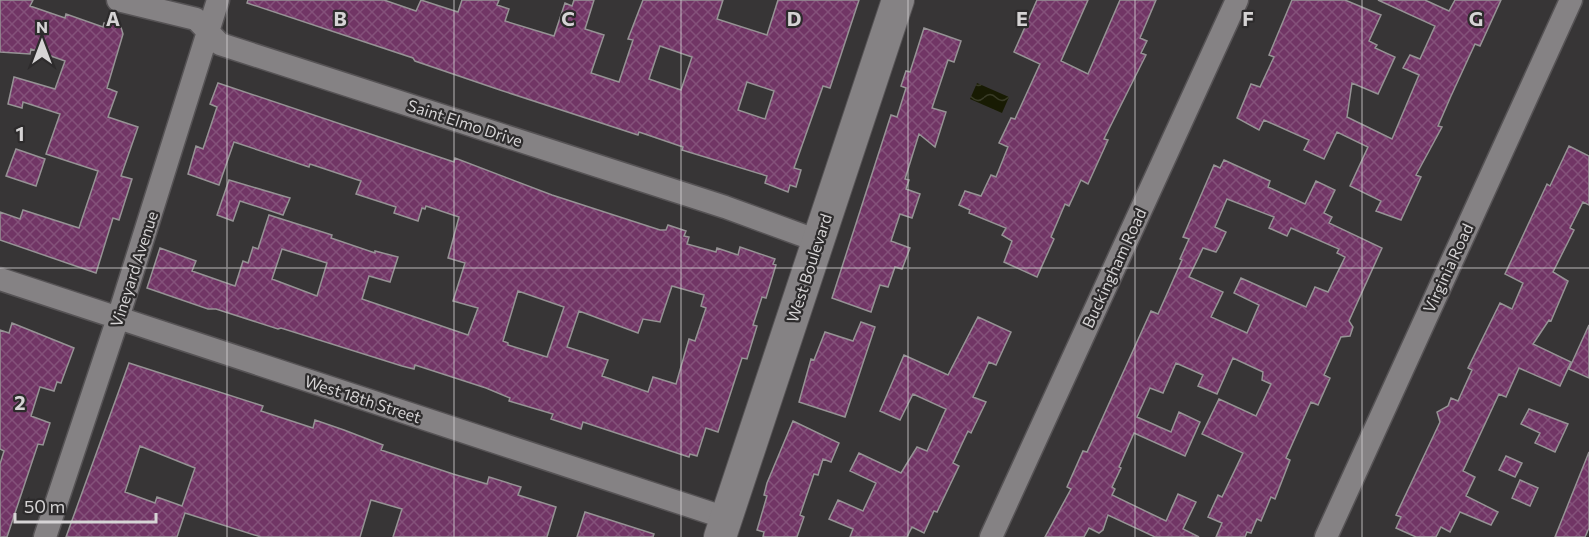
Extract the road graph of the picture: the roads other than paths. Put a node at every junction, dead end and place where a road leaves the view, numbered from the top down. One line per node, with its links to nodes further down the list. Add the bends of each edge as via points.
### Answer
1 (118, 0): 6 (street, Saint Elmo Drive, via 196,19)
2 (218, 0): 6 (street, Vineyard Avenue)
3 (898, 0): 7 (street, West Boulevard)
4 (1237, 0): 12 (street, Buckingham Road)
5 (1571, 0): 13 (street, Virginia Road)
6 (209, 30): 7 (street, Saint Elmo Drive, via 220,44); 9 (street, Vineyard Avenue)
7 (818, 241): 10 (street, West Boulevard)
8 (0, 279): 9 (street, West 18th Street)
9 (118, 318): 10 (street, West 18th Street); 11 (street, Vineyard Avenue)
10 (723, 528)
11 (45, 537)
12 (991, 537)
13 (1326, 537)

